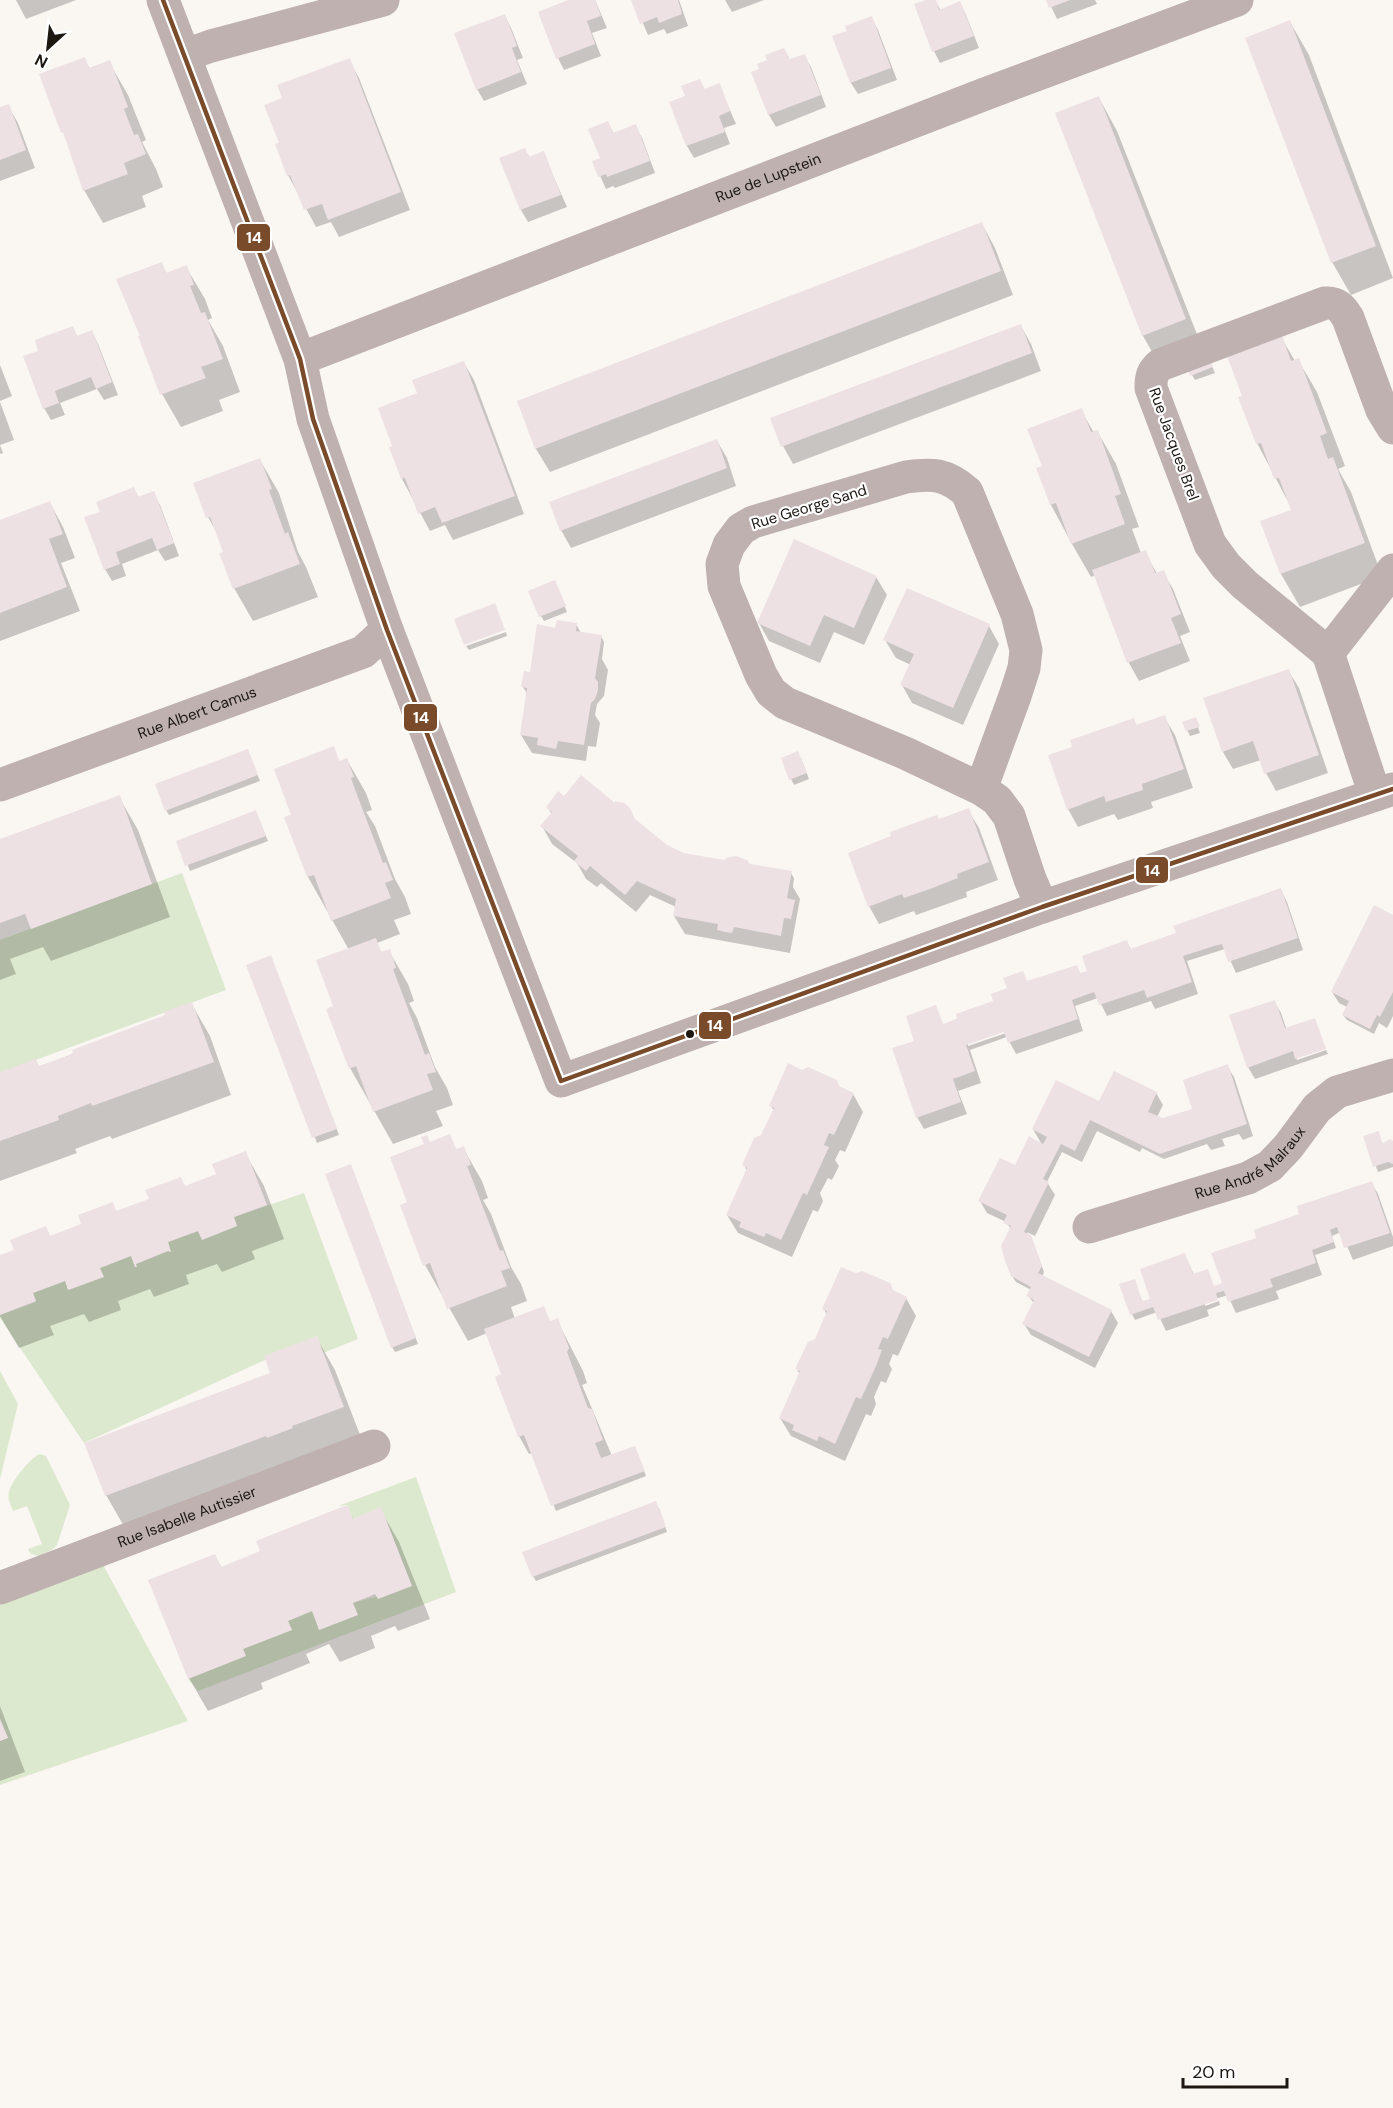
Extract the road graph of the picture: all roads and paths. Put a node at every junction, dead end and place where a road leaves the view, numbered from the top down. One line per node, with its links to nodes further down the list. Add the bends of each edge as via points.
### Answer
1 (163, 0): 4 (street)
2 (383, 0): 4 (street)
3 (1237, 0): 5 (street, Rue de Lupstein)
4 (185, 55): 5 (street)
5 (300, 359): 8 (street, via 314,419)
6 (1393, 428): 9 (street, Rue Jacques Brel, via 1382,411 1348,318 1332,302 1160,365 1153,372 1151,387 1210,544 1245,585)
7 (1393, 570): 9 (street)
8 (387, 630): 10 (street, Rue Albert Camus, via 363,652); 13 (street, via 561,1081)
9 (1328, 653): 12 (street)
10 (0, 786)
11 (981, 789): 11 (street, Rue George Sand, via 1015,696 1026,650 1017,614 967,492 942,476 906,477 741,529 722,564 724,586 771,692 785,702); 13 (street, Rue George Sand, via 997,800 1009,816)
12 (1384, 792): 13 (street)
13 (1042, 908)
14 (1393, 1075): 15 (street, Rue André Malraux, via 1337,1092 1317,1108 1270,1166 1248,1178)
15 (1089, 1227)
16 (374, 1446): 17 (street, Rue Isabelle Autissier)
17 (0, 1588)

